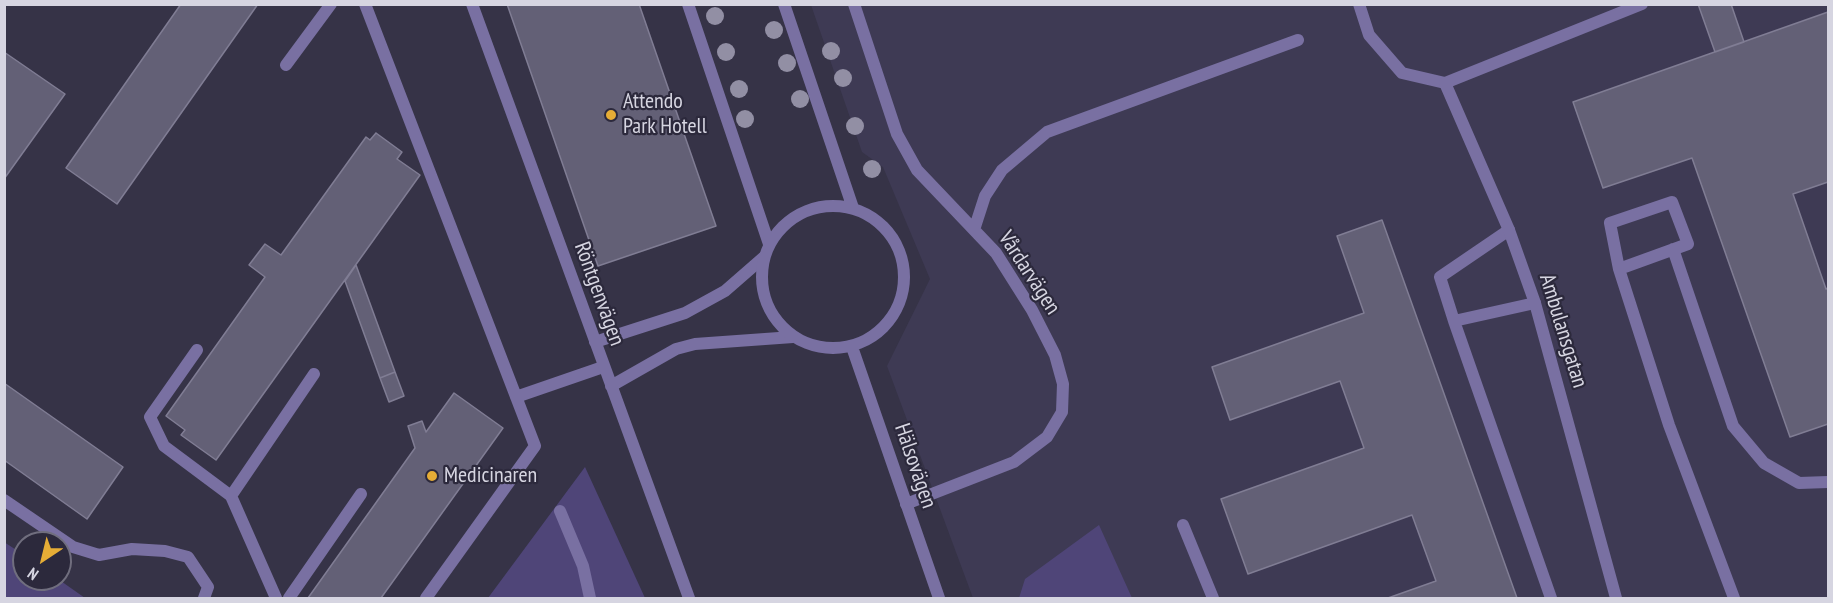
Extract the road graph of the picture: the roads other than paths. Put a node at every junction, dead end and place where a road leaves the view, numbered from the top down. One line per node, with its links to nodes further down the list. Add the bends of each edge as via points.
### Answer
1 (332, 4): 10 (street)
2 (365, 4): 28 (street)
3 (472, 4): 22 (street, Röntgenvägen)
4 (688, 4): 15 (street)
5 (784, 4): 12 (street)
6 (854, 4): 13 (street, Vårdarvägen, via 897,134 917,170)
7 (1359, 4): 11 (street, via 1369,35 1402,73)
8 (1642, 4): 11 (street)
9 (1298, 40): 13 (street, via 1047,132 1002,170 985,196)
10 (286, 65)
11 (1445, 83): 14 (street, Ambulansgatan)
12 (853, 208): 15 (street, via 833,205 795,216); 23 (street, via 872,217 898,248 904,267 904,289 892,317 870,339)
13 (974, 230): 33 (street, Vårdarvägen, via 996,253 1055,355 1063,384 1062,412 1047,437 1014,462)
14 (1509, 230): 19 (street, Ambulansgatan); 20 (street, via 1440,277)
15 (769, 244): 17 (street)
16 (1673, 249): 18 (street); 18 (street, via 1688,244 1672,202 1610,223); 29 (street, via 1733,426 1764,463 1799,483)
17 (764, 257): 21 (street, via 761,280 765,302 777,322); 22 (street, via 725,291 685,313)
18 (1619, 269): 46 (street, via 1669,425)
19 (1534, 303): 20 (street); 45 (street, Ambulansgatan)
20 (1454, 321): 44 (street)
21 (793, 337): 23 (street, via 812,346); 27 (street, via 695,344 676,349)
22 (595, 342): 25 (street, Röntgenvägen)
23 (852, 347): 33 (street, Hälsovägen)
24 (197, 350): 31 (street, via 150,417 164,446)
25 (603, 367): 27 (street, Röntgenvägen); 28 (street)
26 (314, 374): 31 (street)
27 (610, 386): 41 (street, Röntgenvägen)
28 (516, 397): 39 (street, via 535,446)
29 (1828, 482)
30 (361, 494): 38 (street)
31 (231, 496): 37 (street)
32 (4, 500): 36 (street, via 72,547 99,555 132,549 188,557 208,587)
33 (906, 504): 42 (street, Hälsovägen)
34 (560, 511): 40 (street, via 583,566)
35 (1183, 525): 43 (street)
36 (204, 598)
37 (276, 598)
38 (290, 598)
39 (426, 598)
40 (590, 598)
41 (689, 598)
42 (939, 598)
43 (1213, 598)
44 (1551, 598)
45 (1616, 598)
46 (1734, 598)

